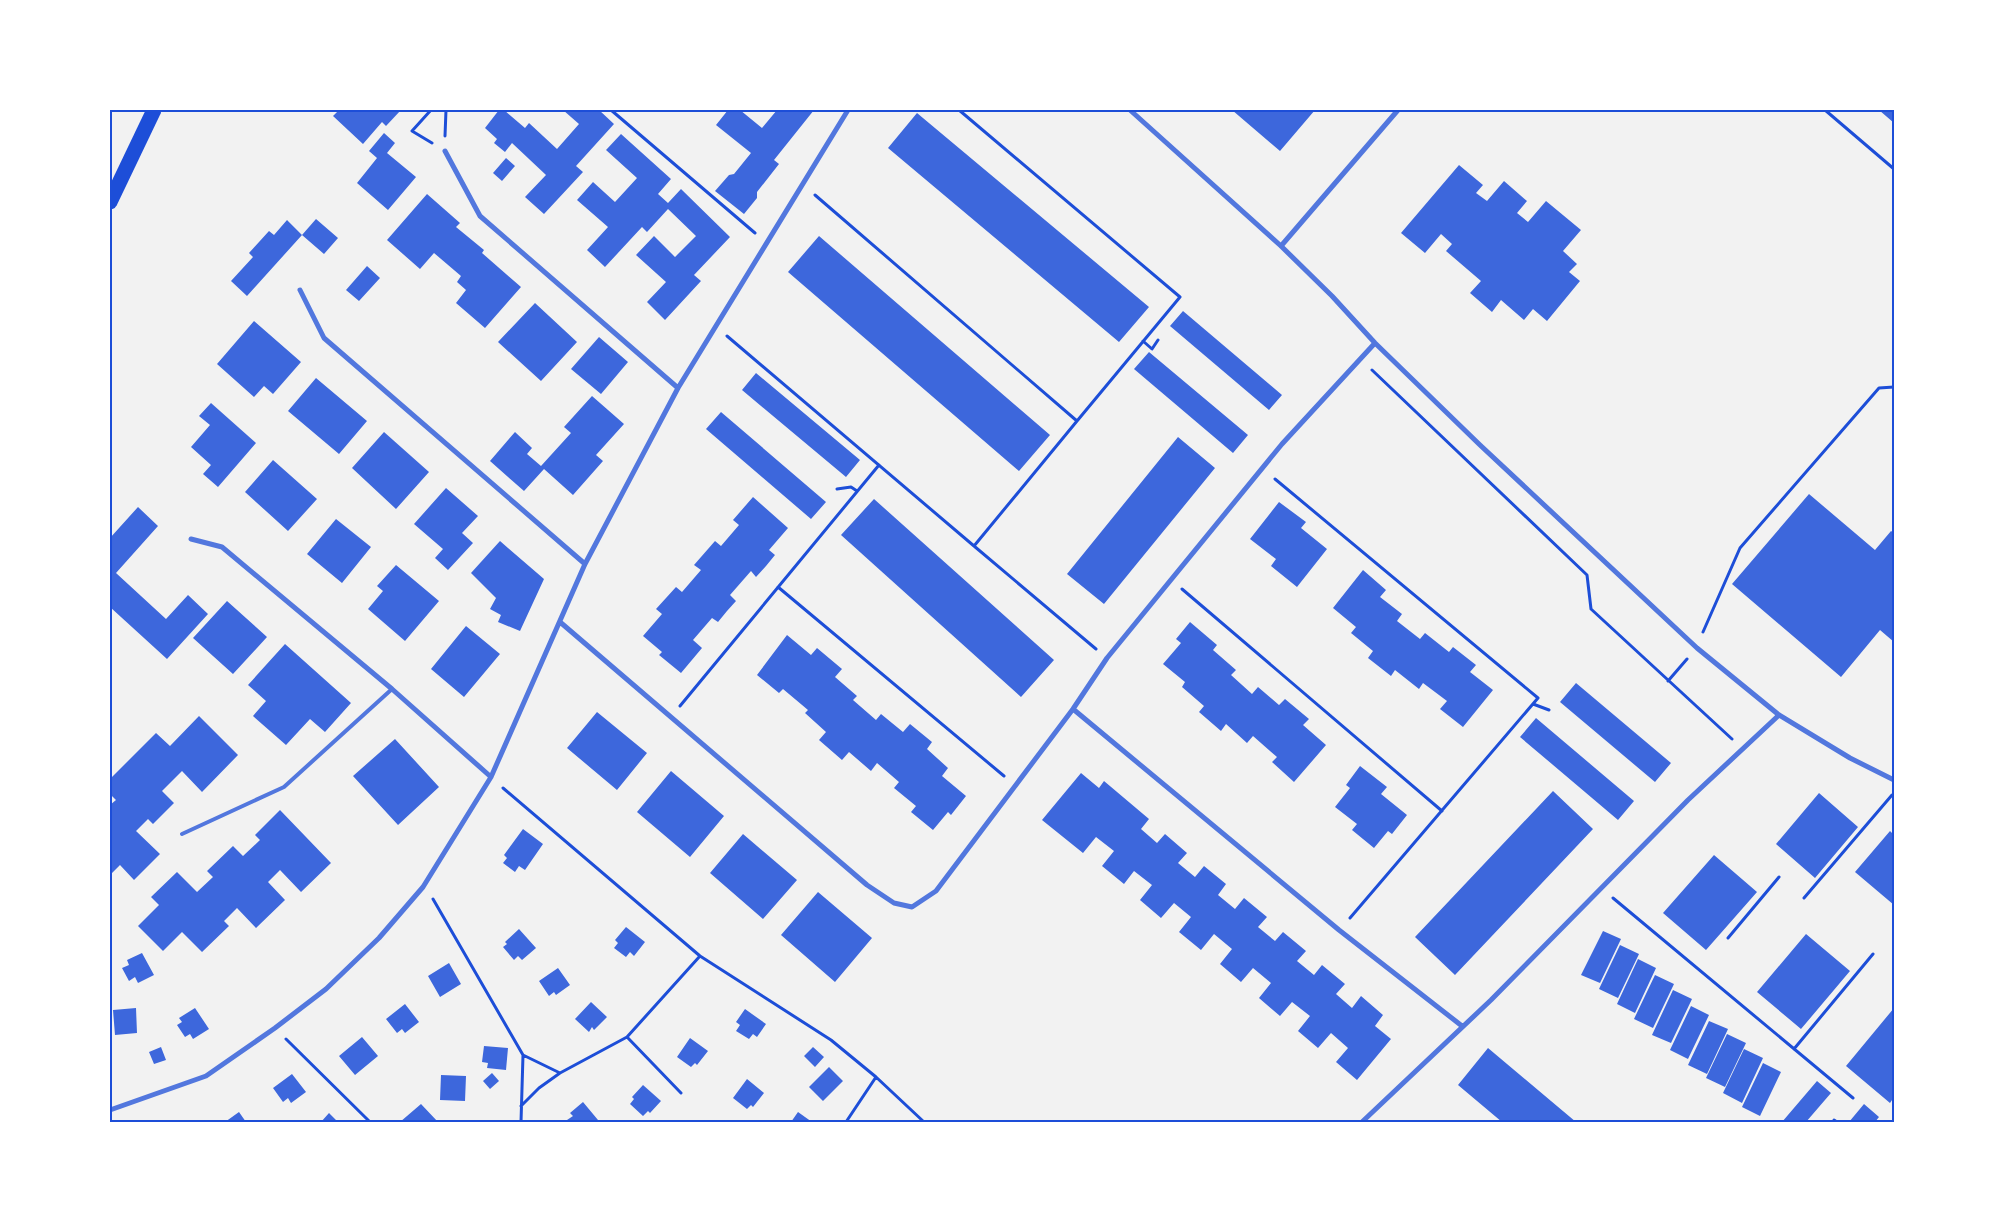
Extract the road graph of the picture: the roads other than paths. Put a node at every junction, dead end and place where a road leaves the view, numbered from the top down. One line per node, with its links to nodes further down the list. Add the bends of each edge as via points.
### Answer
1 (154, 110): 6 (highway)
2 (848, 110): 10 (street)
3 (1130, 110): 7 (street)
4 (1398, 110): 7 (street)
5 (445, 151): 10 (street, via 480,216)
6 (110, 202)
7 (1281, 246): 9 (street)
8 (300, 290): 12 (street, via 324,338)
9 (1375, 343): 15 (street, via 1170,579 1107,658); 16 (street, via 1697,648)
10 (678, 388): 12 (street)
11 (191, 539): 14 (street, via 222,546)
12 (585, 564): 13 (street)
13 (560, 622): 15 (street, via 867,885 894,903 912,907 936,891); 17 (street)
14 (392, 689): 17 (street); 19 (lane, via 284,786)
15 (1073, 709): 20 (street, via 1339,930)
16 (1779, 715): 18 (street); 20 (street, via 1688,800)
17 (491, 777): 21 (street, via 423,888 379,938 326,989 206,1076)
18 (1894, 780)
19 (182, 834)
20 (1462, 1026): 22 (street)
21 (110, 1110)
22 (1362, 1122)

